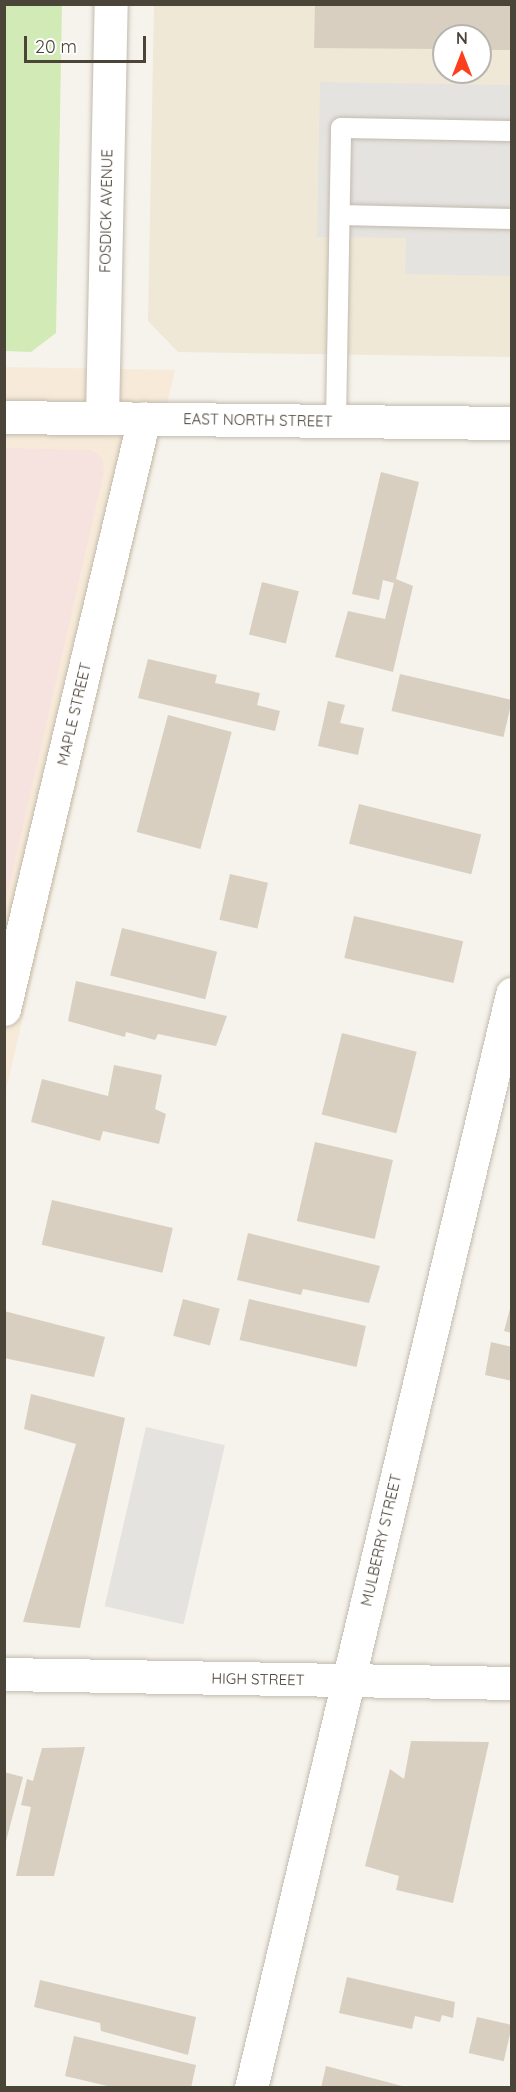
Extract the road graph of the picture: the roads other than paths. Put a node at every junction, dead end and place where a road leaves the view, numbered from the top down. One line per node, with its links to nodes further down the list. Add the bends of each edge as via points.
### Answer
1 (111, 4): 6 (street, FOSDICK AVENUE)
2 (512, 131): 3 (lane, via 341,128)
3 (340, 215): 4 (lane); 8 (lane)
4 (512, 219)
5 (4, 417): 6 (street, EAST NORTH STREET)
6 (102, 418): 7 (street, EAST NORTH STREET)
7 (144, 418): 8 (street, EAST NORTH STREET); 11 (street, MAPLE STREET)
8 (336, 421): 9 (street, EAST NORTH STREET)
9 (512, 423)
10 (512, 994): 13 (street, MULBERRY STREET)
11 (4, 1009)
12 (4, 1674): 13 (street, HIGH STREET)
13 (347, 1680): 14 (street, HIGH STREET); 15 (street, MULBERRY STREET)
14 (512, 1683)
15 (251, 2088)

